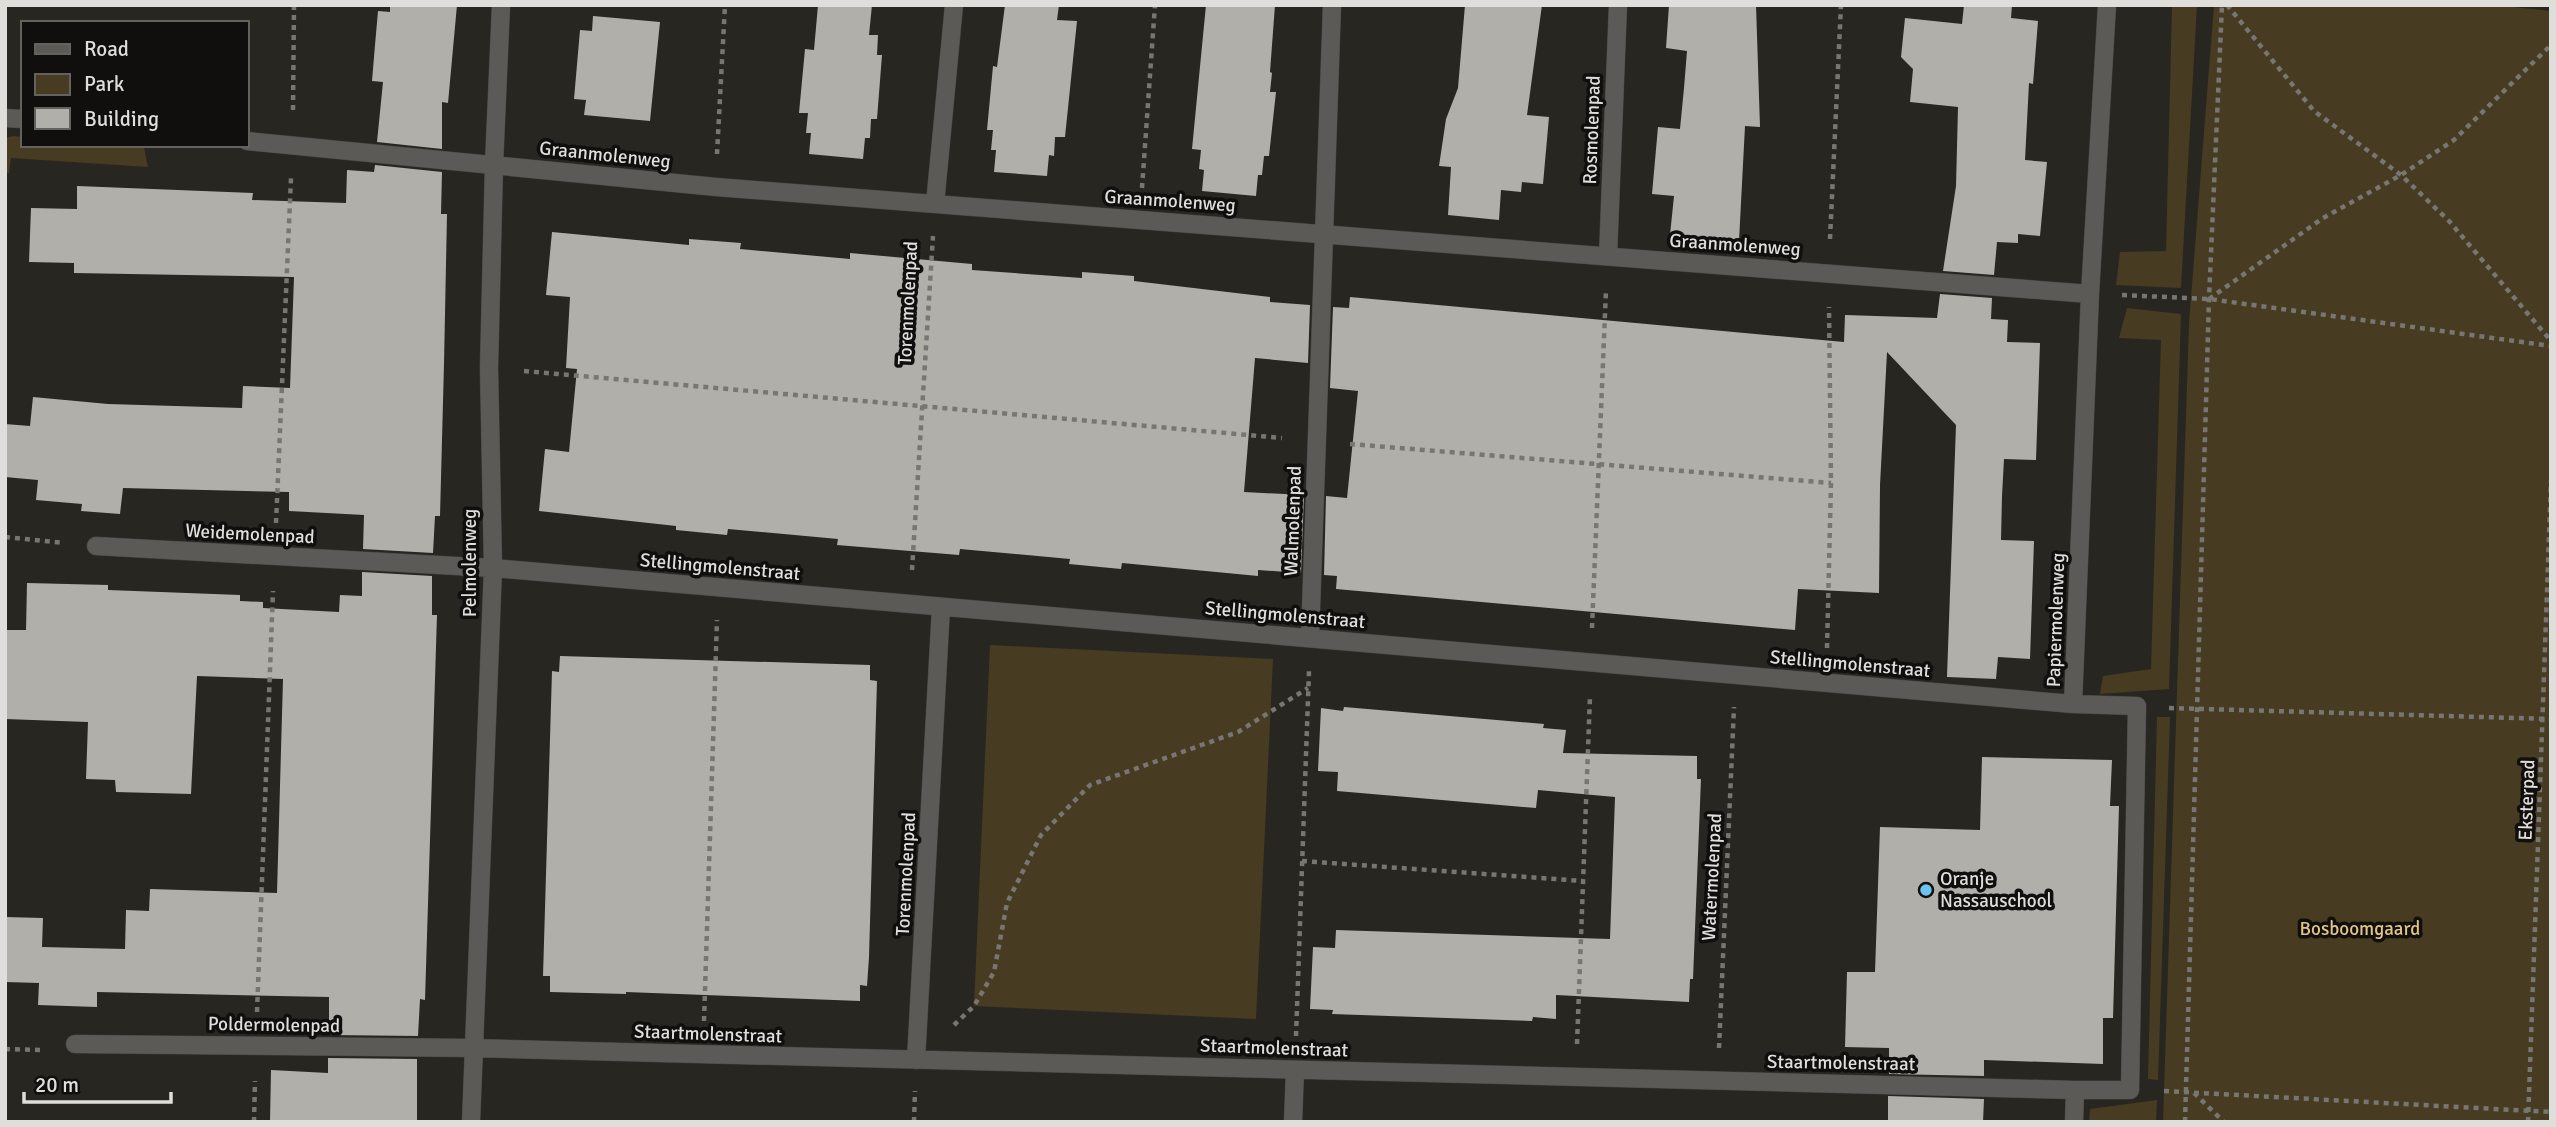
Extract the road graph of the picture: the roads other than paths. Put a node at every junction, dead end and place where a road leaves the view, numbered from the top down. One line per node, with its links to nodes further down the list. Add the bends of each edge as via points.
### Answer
1 (501, 5): 7 (street, Pelmolenweg)
2 (954, 5): 8 (street)
3 (1332, 5): 9 (street, Walmolenpad)
4 (1618, 5): 10 (street, Rosmolenpad)
5 (2107, 5): 11 (street, Papiermolenweg)
6 (248, 141): 7 (street, Graanmolenweg)
7 (494, 165): 8 (street, Graanmolenweg); 13 (street, Pelmolenweg, via 489,368)
8 (935, 204): 9 (street, Graanmolenweg)
9 (1325, 234): 10 (street, Graanmolenweg); 15 (street, Walmolenpad)
10 (1608, 256): 11 (street, Graanmolenweg)
11 (2090, 294): 16 (street, Papiermolenweg)
12 (96, 546): 13 (street, Weidemolenpad)
13 (493, 568): 14 (street, Stellingmolenstraat); 18 (street, Pelmolenweg)
14 (941, 607): 15 (street, Stellingmolenstraat); 19 (street, Torenmolenpad)
15 (1310, 638): 16 (street, Stellingmolenstraat)
16 (2073, 704): 21 (street, Papiermolenweg, via 2137,706 2130,1090)
17 (75, 1044): 18 (street, Poldermolenpad)
18 (472, 1048): 19 (street, Staartmolenstraat); 22 (street, Pelmolenweg)
19 (916, 1060): 20 (street, Staartmolenstraat)
20 (1294, 1070): 21 (street, Staartmolenstraat); 23 (street)
21 (2075, 1090): 24 (street)
22 (471, 1122)
23 (1293, 1122)
24 (2074, 1122)

